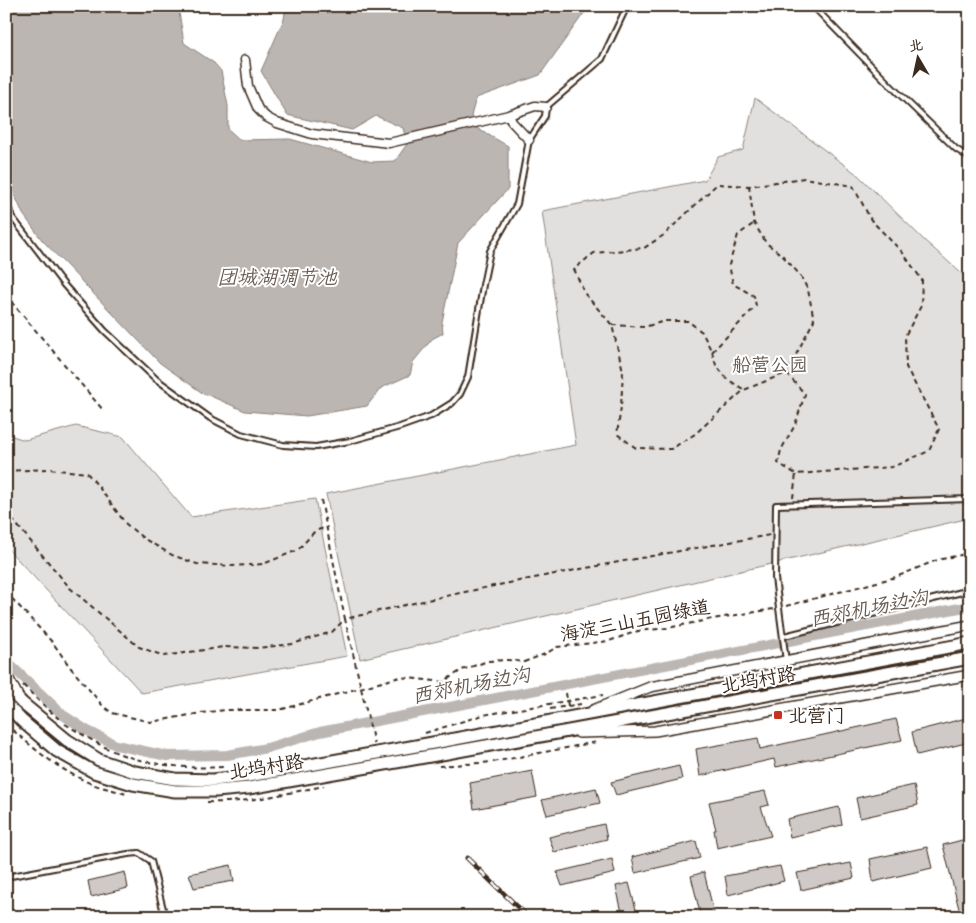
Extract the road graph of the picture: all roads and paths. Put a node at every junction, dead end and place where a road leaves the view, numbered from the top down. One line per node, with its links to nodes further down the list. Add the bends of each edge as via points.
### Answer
1 (627, 6): 4 (lane, via 602,59)
2 (813, 6): 7 (lane, via 956,149)
3 (245, 60): 5 (street, via 248,86 258,109 277,123 312,134 389,143)
4 (546, 107): 5 (street, via 535,106); 6 (lane, via 545,116)
5 (509, 115): 6 (street)
6 (529, 140): 9 (lane, via 517,204 490,251 468,377 460,394 452,404 431,416 400,427 316,447 283,446 241,434 210,418 156,379 105,331 64,285 12,217)
7 (970, 158)
8 (749, 186): 10 (path); 12 (path, via 717,184 664,235 644,248 594,253 574,269 585,294); 18 (path, via 804,178 853,186 871,220 903,253 922,280 921,306 905,336 906,368 939,429 929,451 892,467)
9 (6, 201)
10 (754, 223): 13 (path, via 738,235 729,265 733,284 754,296 756,306); 14 (path, via 766,243 782,255 808,290 814,320)
11 (6, 294): 16 (path)
12 (612, 325): 13 (path, via 644,327 666,321 688,321 702,332); 15 (path, via 623,370 617,434 636,448 671,449 695,434)
13 (712, 352): 15 (path, via 716,365 727,380)
14 (786, 372): 15 (path); 18 (path, via 805,394 778,463)
15 (744, 390)
16 (102, 410)
17 (6, 471): 23 (path, via 49,469 87,473 126,524 172,555 196,564 262,564 298,550 315,531)
18 (796, 474): 21 (path)
19 (970, 499): 21 (lane)
20 (321, 500): 23 (path)
21 (792, 505): 24 (lane, via 776,505)
22 (6, 512): 29 (path, via 70,588 139,647 164,656 224,647 292,644 332,632)
23 (327, 528): 29 (path)
24 (776, 534): 28 (lane, via 775,578); 29 (path, via 448,595)
25 (970, 554): 28 (path, 海淀三山五园绿道, via 937,560 896,577)
26 (970, 590): 31 (lane)
27 (6, 592): 39 (path, 海淀三山五园绿道, via 53,642 103,706 122,716 151,722 226,710 279,710)
28 (780, 608): 31 (lane); 39 (path, 海淀三山五园绿道, via 638,631 608,641 557,647 524,662 488,661 462,670 443,682 400,677)
29 (345, 619): 39 (path)
30 (970, 625): 34 (street, 北坞村路)
31 (784, 637): 34 (lane)
32 (970, 643): 48 (main road, 北坞村路)
33 (970, 658): 50 (main road, 北坞村路)
34 (786, 661): 48 (street, 北坞村路, via 650,687)
35 (6, 674): 43 (street, 北坞村路)
36 (970, 675): 50 (street, 北坞村路, via 655,732)
37 (19, 680): 52 (path, via 65,724 123,755 181,767)
38 (6, 686): 43 (main road, 北坞村路)
39 (361, 688): 51 (path, via 374,744)
40 (566, 693): 42 (path)
41 (604, 695): 42 (path)
42 (568, 701): 46 (path); 49 (path, via 484,716)
43 (22, 703): 48 (main road, 北坞村路, via 67,740 98,760 135,772 175,779 214,780 248,776)
44 (6, 704): 50 (main road, 北坞村路, via 57,751 94,772 133,784 175,790 250,788)
45 (581, 704): 46 (path)
46 (568, 706): 47 (path)
47 (550, 709)
48 (572, 718)
49 (421, 734)
50 (554, 734)
51 (378, 743)
52 (226, 767)
53 (6, 877): 54 (lane, via 139,853 150,861)
54 (165, 917)

